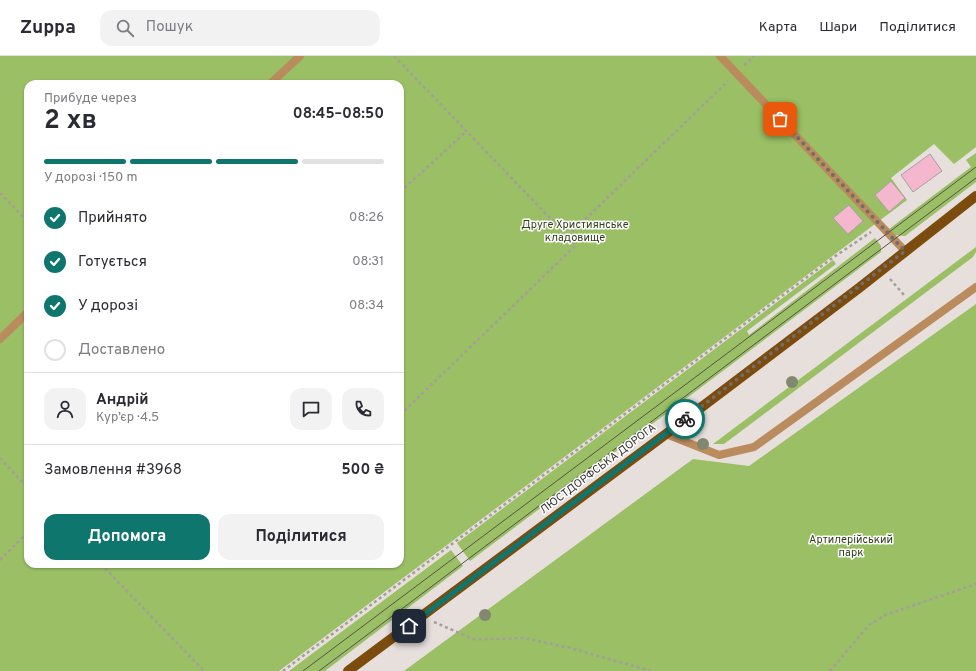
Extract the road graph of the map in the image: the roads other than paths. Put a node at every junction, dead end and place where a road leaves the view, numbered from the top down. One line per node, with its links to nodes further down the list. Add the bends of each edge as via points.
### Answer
1 (300, 56): 3 (lane)
2 (720, 56): 5 (lane)
3 (274, 80)
4 (976, 196): 5 (main road, ЛЮСТДОРФСЬКА ДОРОГА)
5 (905, 251): 9 (main road, ЛЮСТДОРФСЬКА ДОРОГА)
6 (976, 287): 9 (lane, via 754,446 719,455)
7 (24, 316): 8 (lane)
8 (0, 339)
9 (666, 434): 10 (main road, ЛЮСТДОРФСЬКА ДОРОГА)
10 (348, 671)

